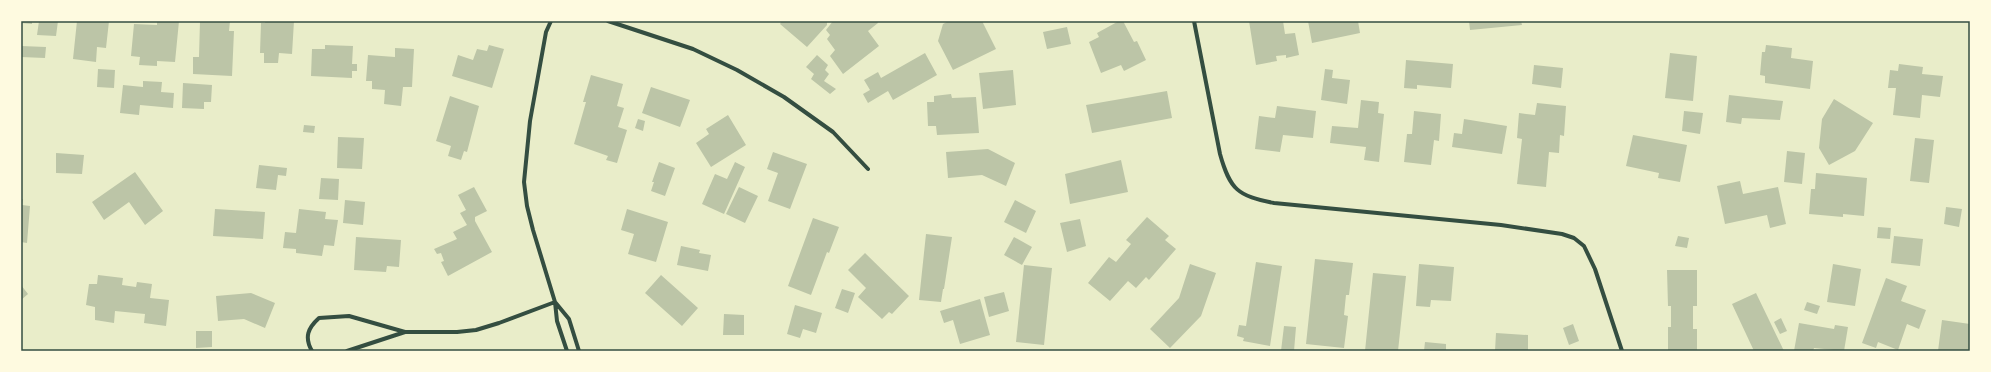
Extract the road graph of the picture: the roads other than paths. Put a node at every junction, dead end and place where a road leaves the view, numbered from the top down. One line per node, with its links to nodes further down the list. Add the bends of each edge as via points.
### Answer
1 (551, 21): 5 (street, via 546,32 530,121 524,182 533,230)
2 (608, 21): 4 (street, via 692,49 737,70 784,97 833,132)
3 (1194, 21): 11 (street, via 1220,154 1225,175 1233,187 1246,196 1274,203 1501,225 1574,238 1584,246 1595,269)
4 (868, 169)
5 (555, 302): 6 (street, via 499,324 476,330); 9 (street, via 556,321); 10 (street, via 569,319)
6 (405, 332): 7 (street, via 349,316 319,318 307,332 307,342); 8 (street)
7 (312, 351)
8 (347, 351)
9 (567, 351)
10 (579, 351)
11 (1622, 351)

